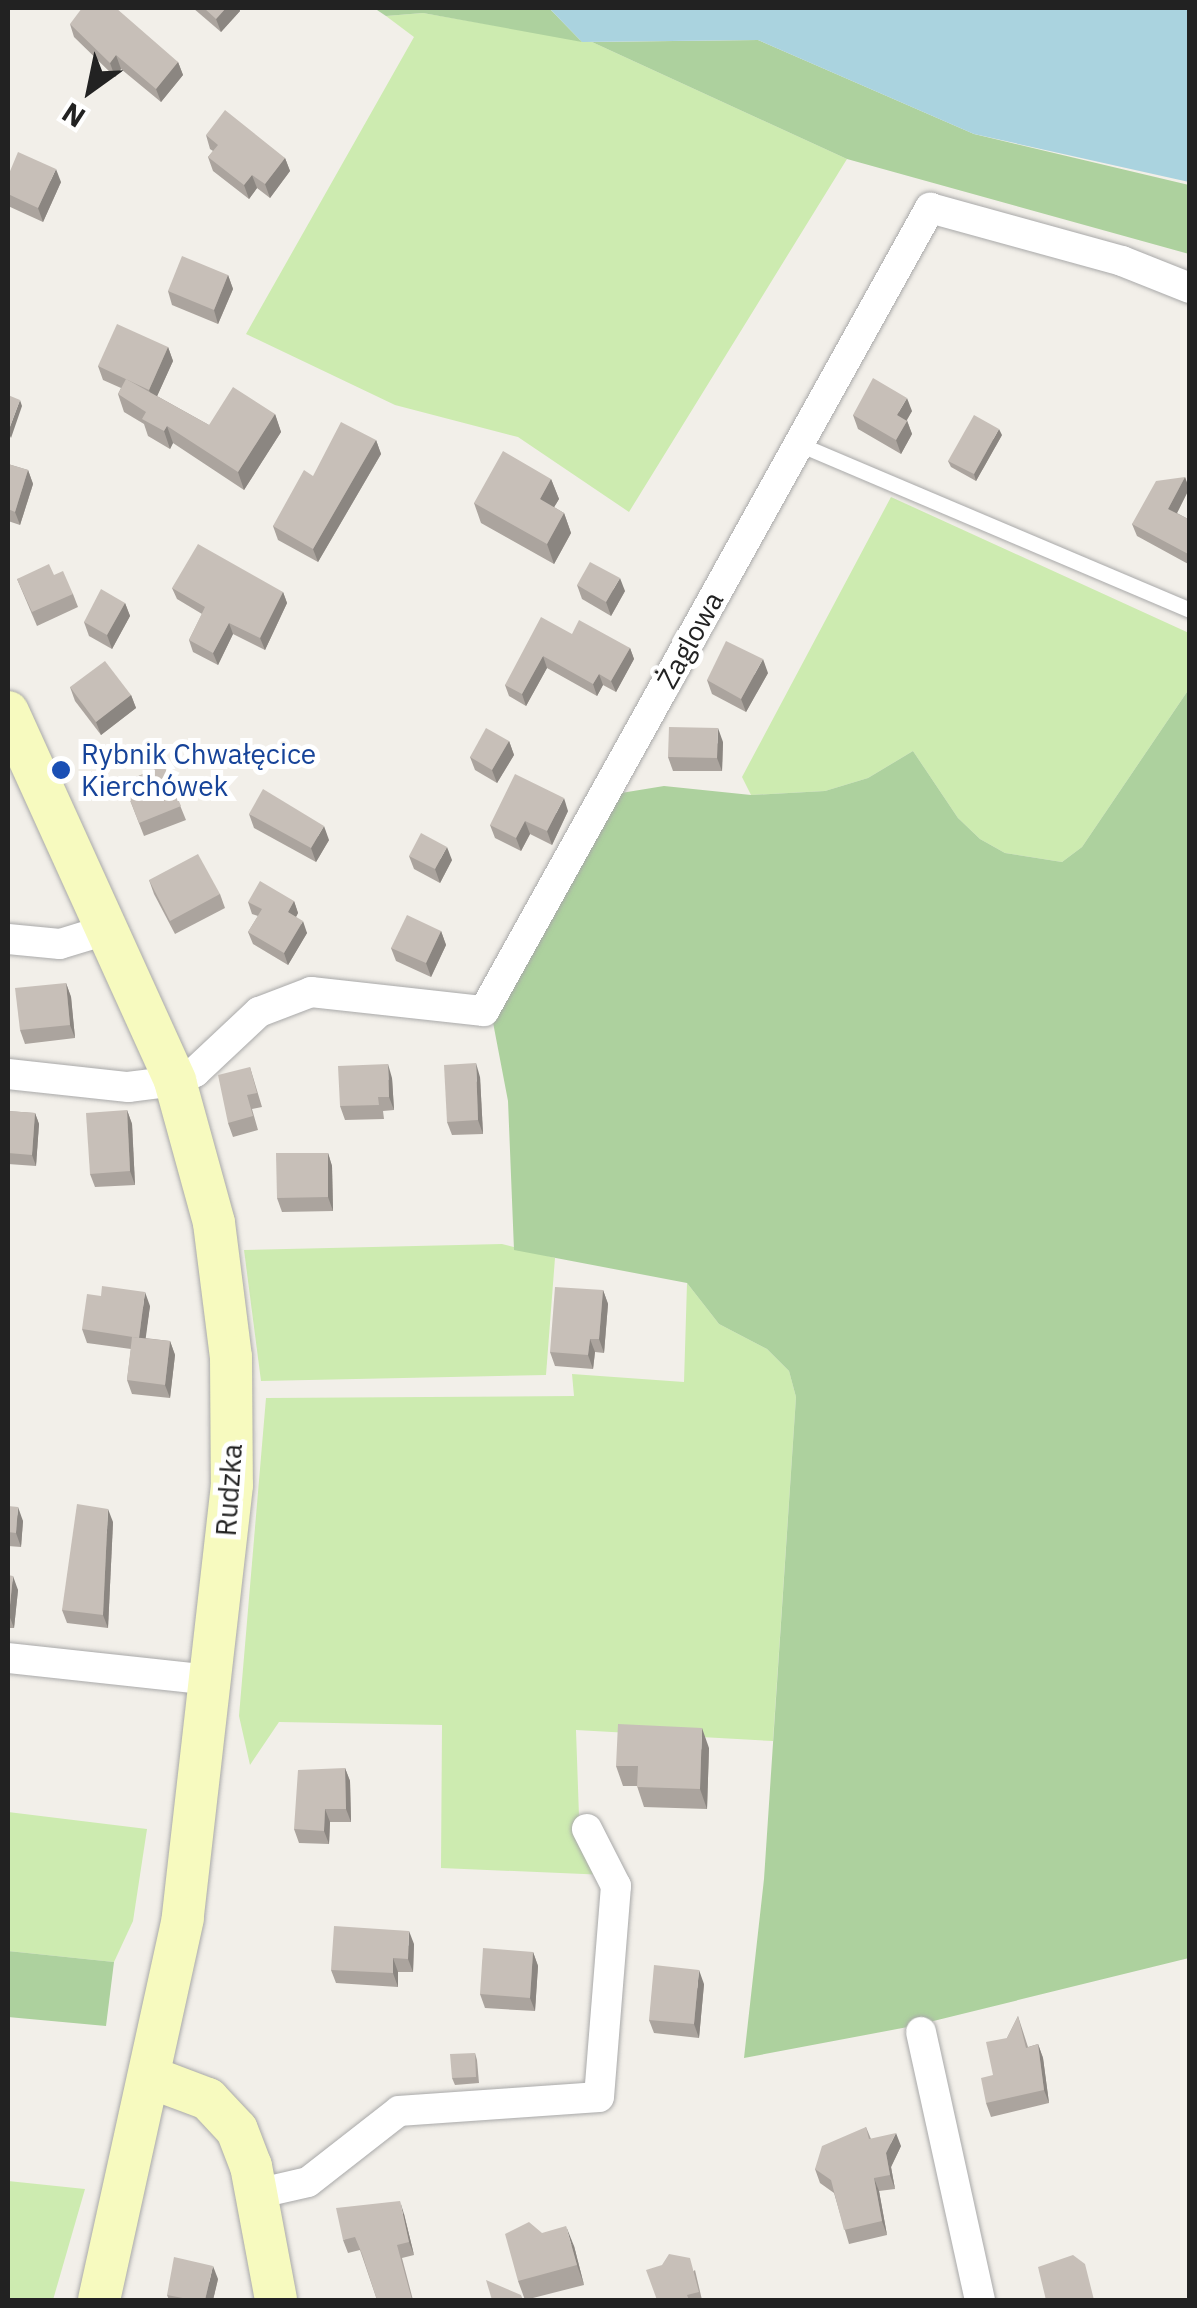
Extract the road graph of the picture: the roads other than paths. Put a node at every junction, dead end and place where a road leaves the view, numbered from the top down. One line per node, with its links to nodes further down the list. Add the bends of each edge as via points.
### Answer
1 (1190, 288): 2 (street, Żaglowa, via 1122,261 930,208)
2 (799, 444): 3 (lane); 8 (street, Żaglowa, via 484,1012 369,995 311,992 284,998 196,1072)
3 (1190, 610)
4 (8, 712): 5 (main road, Rudzka)
5 (109, 929): 6 (street, via 60,944); 8 (main road, Rudzka)
6 (8, 939)
7 (8, 1074): 8 (street, via 128,1087)
8 (175, 1081): 10 (main road, Rudzka, via 214,1223 231,1357 232,1485)
9 (8, 1658): 10 (street)
10 (211, 1680): 13 (main road, Rudzka, via 183,1918)
11 (587, 1830): 14 (street, via 616,1886 598,2097 399,2111 308,2182)
12 (922, 2032): 17 (street)
13 (152, 2078): 14 (main road, via 220,2107 242,2140); 15 (main road, Rudzka)
14 (256, 2194): 16 (main road)
15 (99, 2300)
16 (276, 2300)
17 (980, 2300)

